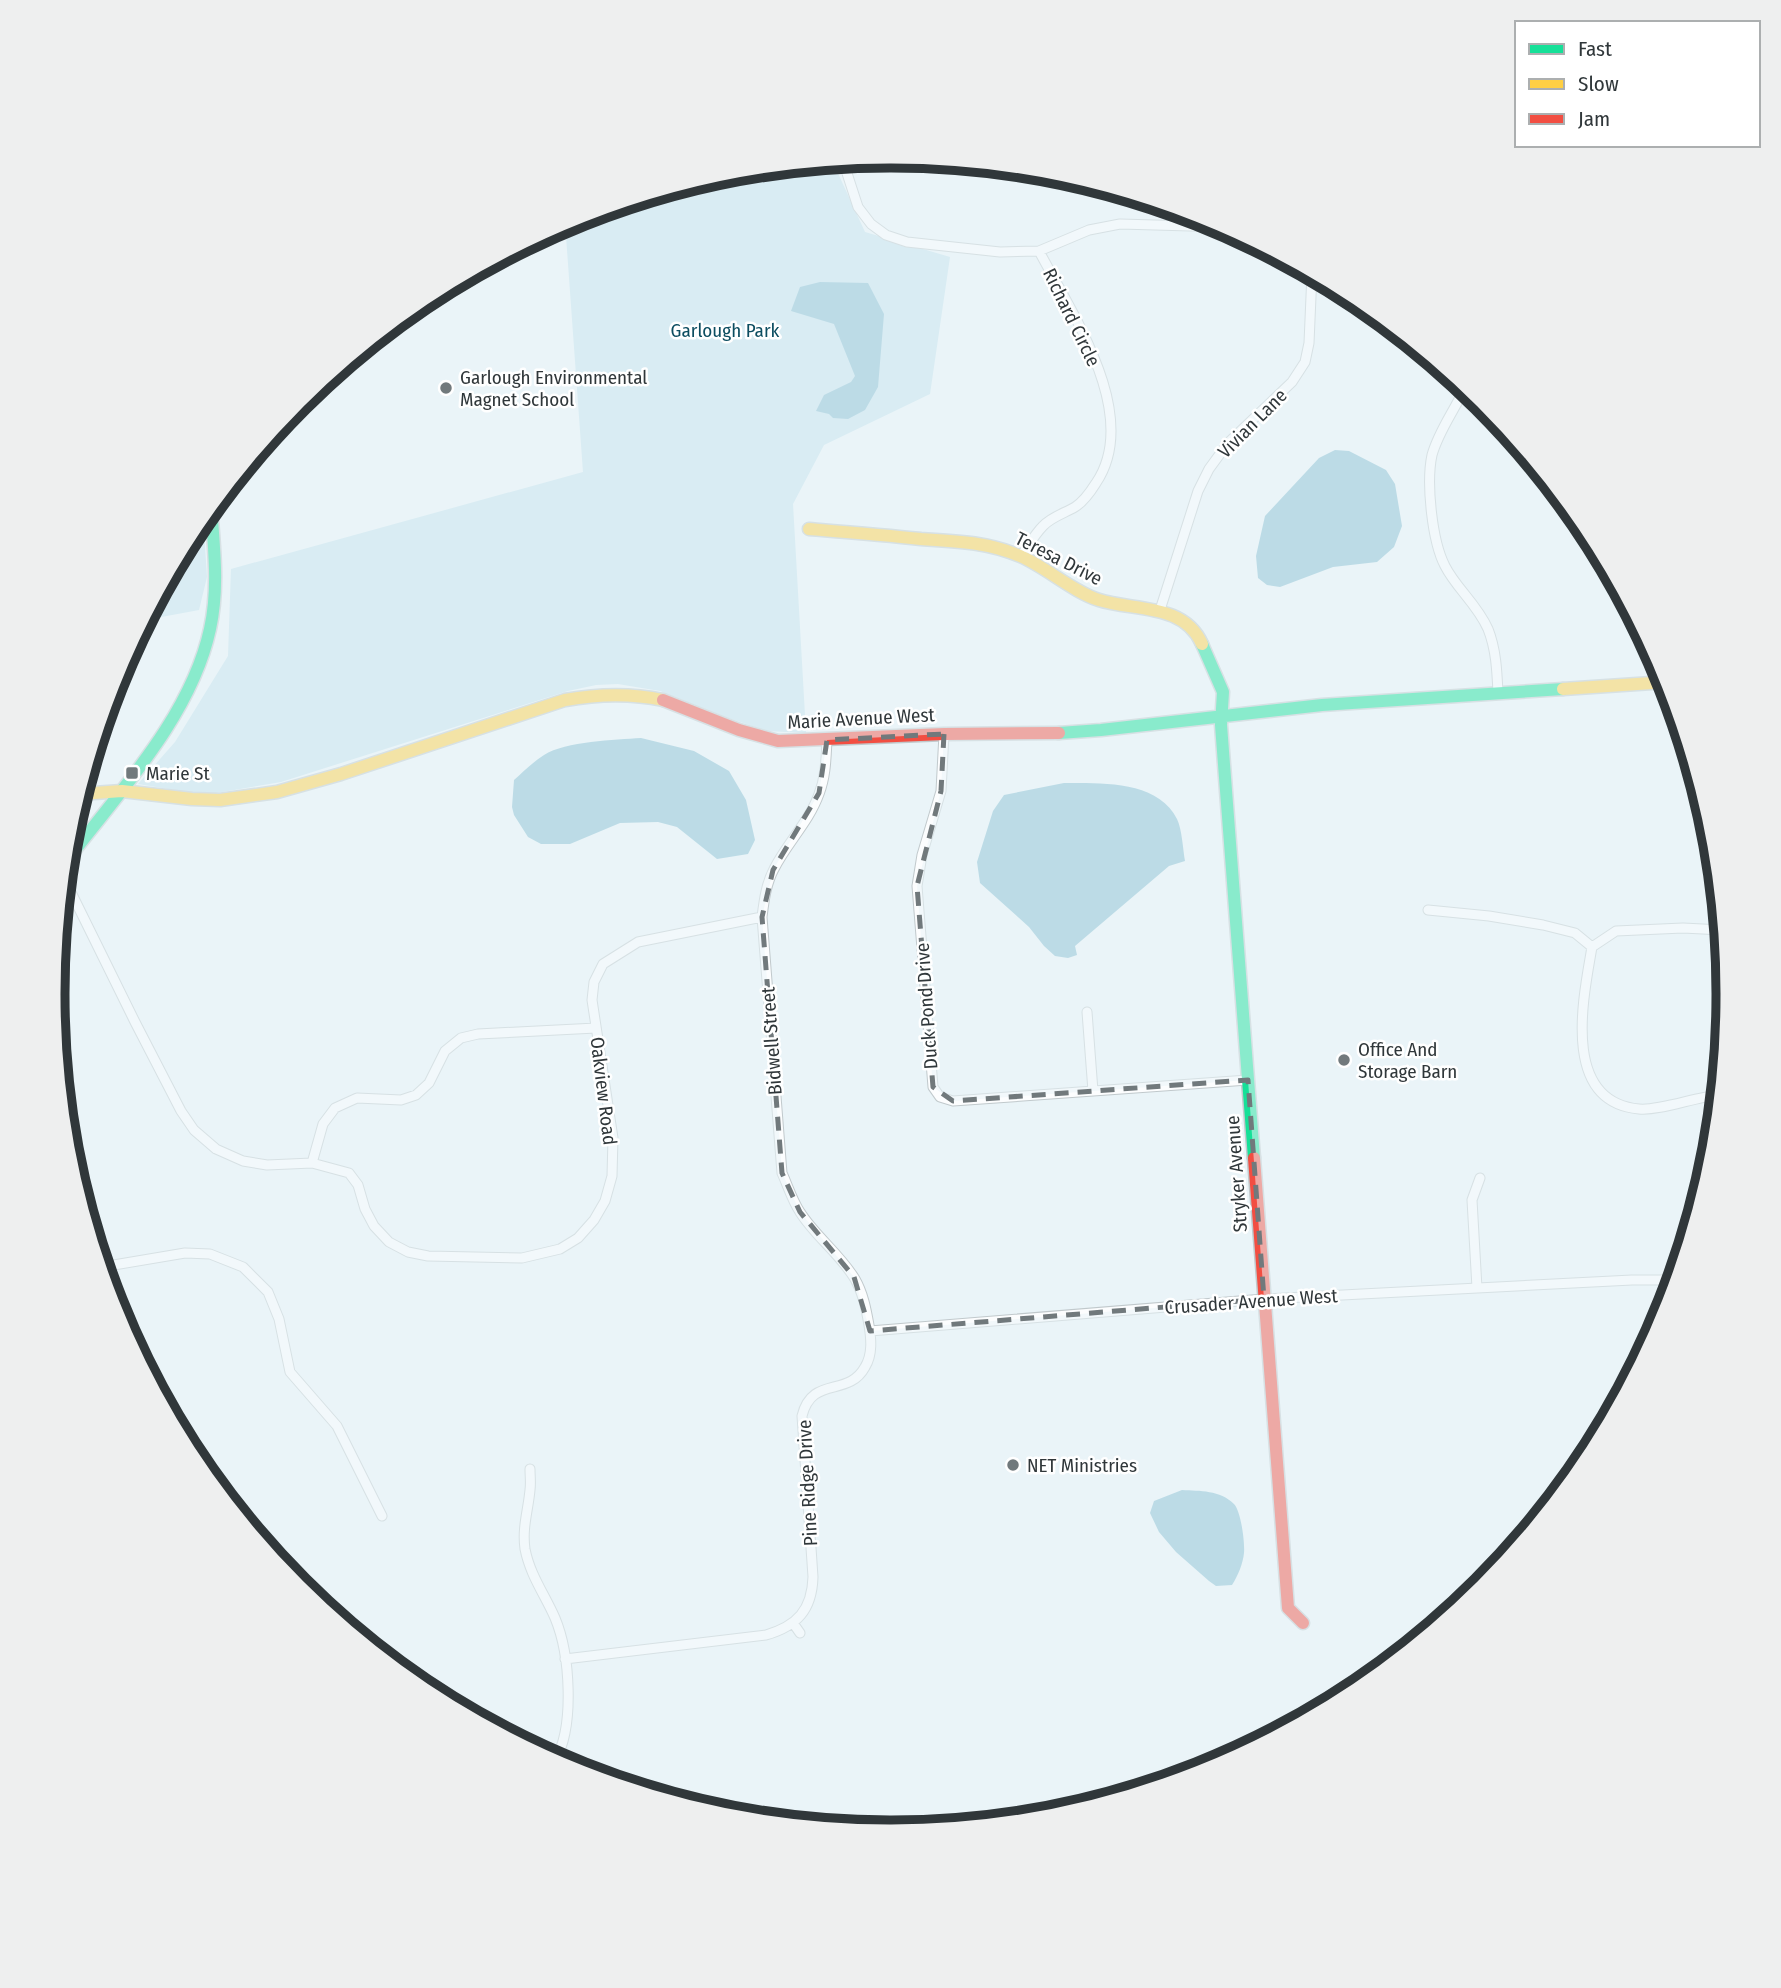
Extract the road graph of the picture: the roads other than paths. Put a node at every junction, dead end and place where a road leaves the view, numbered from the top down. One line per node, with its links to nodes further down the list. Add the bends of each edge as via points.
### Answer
1 (847, 170): 3 (street, via 858,207 886,235 907,242 1000,252)
2 (1193, 226): 3 (street, via 1120,223 1089,230)
3 (1039, 251): 8 (street, Richard Circle, via 1094,355 1110,408 1112,435 1097,481 1079,505 1044,525)
4 (1312, 284): 9 (street, Vivian Lane, via 1305,362 1293,382 1228,443 1209,469)
5 (1460, 396): 11 (street, via 1432,456 1432,524 1445,566 1488,630)
6 (212, 523): 15 (street, via 214,605 204,652 184,701)
7 (809, 529): 8 (street, Teresa Drive, via 985,544)
8 (1021, 556): 9 (street, Teresa Drive, via 1095,599)
9 (1160, 610): 12 (street, Teresa Drive, via 1183,621 1199,637 1223,692)
10 (1655, 683): 11 (street, Marie Avenue West)
11 (1498, 693): 12 (street, Marie Avenue West)
12 (1220, 716): 13 (street, Marie Avenue West, via 1101,730); 25 (street, Stryker Avenue)
13 (944, 734): 14 (street, Marie Avenue West); 26 (street, Duck Pond Drive, via 941,791 917,886 933,1087 940,1097 953,1101)
14 (827, 740): 15 (street, Marie Avenue West, via 772,740 657,698 601,694 565,700 272,793 208,800); 20 (street, Bidwell Street, via 819,793 773,870)
15 (121, 791): 16 (street, Marie Avenue West); 17 (street)
16 (90, 793)
17 (79, 845)
18 (71, 893): 28 (street, Oakview Road, via 194,1130 216,1149 243,1161)
19 (1428, 910): 22 (street, via 1489,916 1575,933)
20 (762, 917): 24 (street, Oakview Road, via 638,942 603,964 592,1000); 34 (street, Bidwell Street, via 782,1173 800,1212 854,1277)
21 (1713, 930): 22 (street, via 1616,931)
22 (1592, 947): 27 (street, via 1581,1042 1592,1082 1616,1105 1642,1110)
23 (1087, 1012): 26 (street)
24 (596, 1028): 28 (street, via 461,1038 444,1051 429,1083 416,1095 401,1100 356,1098 335,1108 323,1124); 28 (street, Oakview Road, via 613,1138 612,1176 594,1220 560,1250 522,1258 408,1252 374,1227 349,1173)
25 (1248, 1080): 26 (street, Duck Pond Drive); 33 (street, Stryker Avenue)
26 (1093, 1091)
27 (1709, 1097)
28 (312, 1163)
29 (1480, 1178): 32 (street, via 1472,1200)
30 (111, 1265): 36 (street, via 185,1253 210,1254 243,1267 268,1292 290,1372 337,1426)
31 (1664, 1280): 32 (street, Crusader Avenue West)
32 (1477, 1288): 33 (street, Crusader Avenue West)
33 (1264, 1299): 34 (street, Crusader Avenue West); 38 (street, Stryker Avenue, via 1288,1608)
34 (870, 1331): 37 (street, Pine Ridge Drive, via 870,1351 861,1373 848,1384 820,1391 803,1410 813,1577 809,1603)
35 (530, 1469): 40 (street, via 525,1547 532,1574 555,1619)
36 (382, 1516)
37 (793, 1623): 39 (street); 40 (street, via 766,1635)
38 (1303, 1623)
39 (800, 1633)
40 (565, 1659): 41 (street, via 567,1729)
41 (560, 1751)

